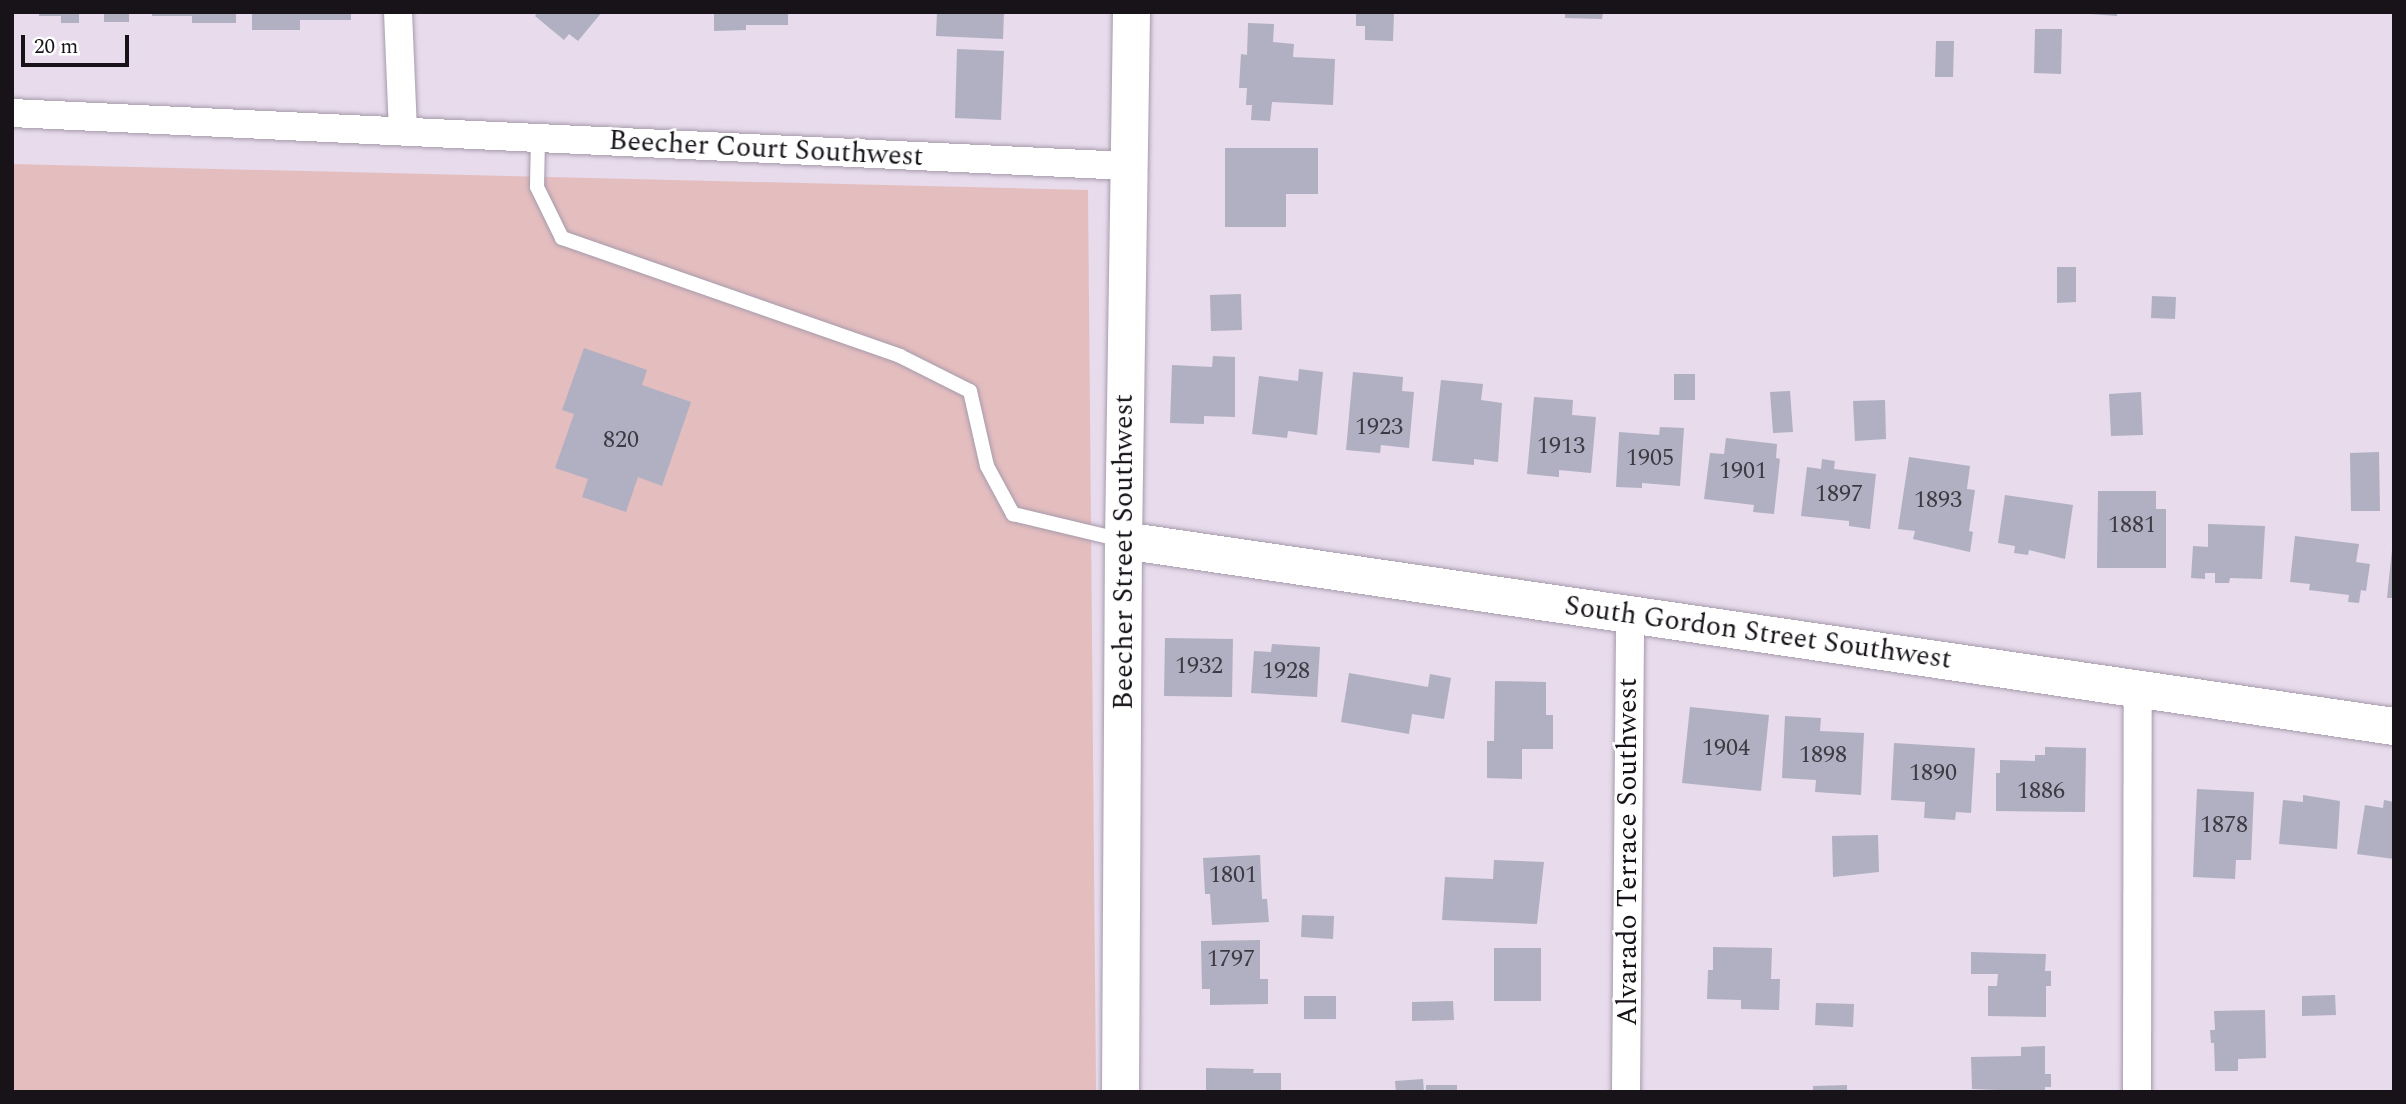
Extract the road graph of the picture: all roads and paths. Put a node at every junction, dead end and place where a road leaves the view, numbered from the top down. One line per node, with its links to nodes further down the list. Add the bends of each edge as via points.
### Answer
1 (398, 12): 4 (street)
2 (1131, 12): 6 (street, Beecher Street Southwest)
3 (12, 113): 4 (street, Beecher Court Southwest)
4 (403, 131): 5 (street, Beecher Court Southwest)
5 (538, 138): 6 (street, Beecher Court Southwest); 7 (lane, via 537,187 562,238 900,356 970,391 987,466 1013,514)
6 (1128, 166): 7 (street, Beecher Street Southwest)
7 (1123, 540): 8 (street, South Gordon Street Southwest); 11 (street, Beecher Street Southwest)
8 (1630, 613): 9 (street, South Gordon Street Southwest); 12 (street, Alvarado Terrace Southwest)
9 (2138, 689): 10 (street, South Gordon Street Southwest); 13 (street)
10 (2394, 726)
11 (1120, 1092)
12 (1626, 1092)
13 (2137, 1092)

